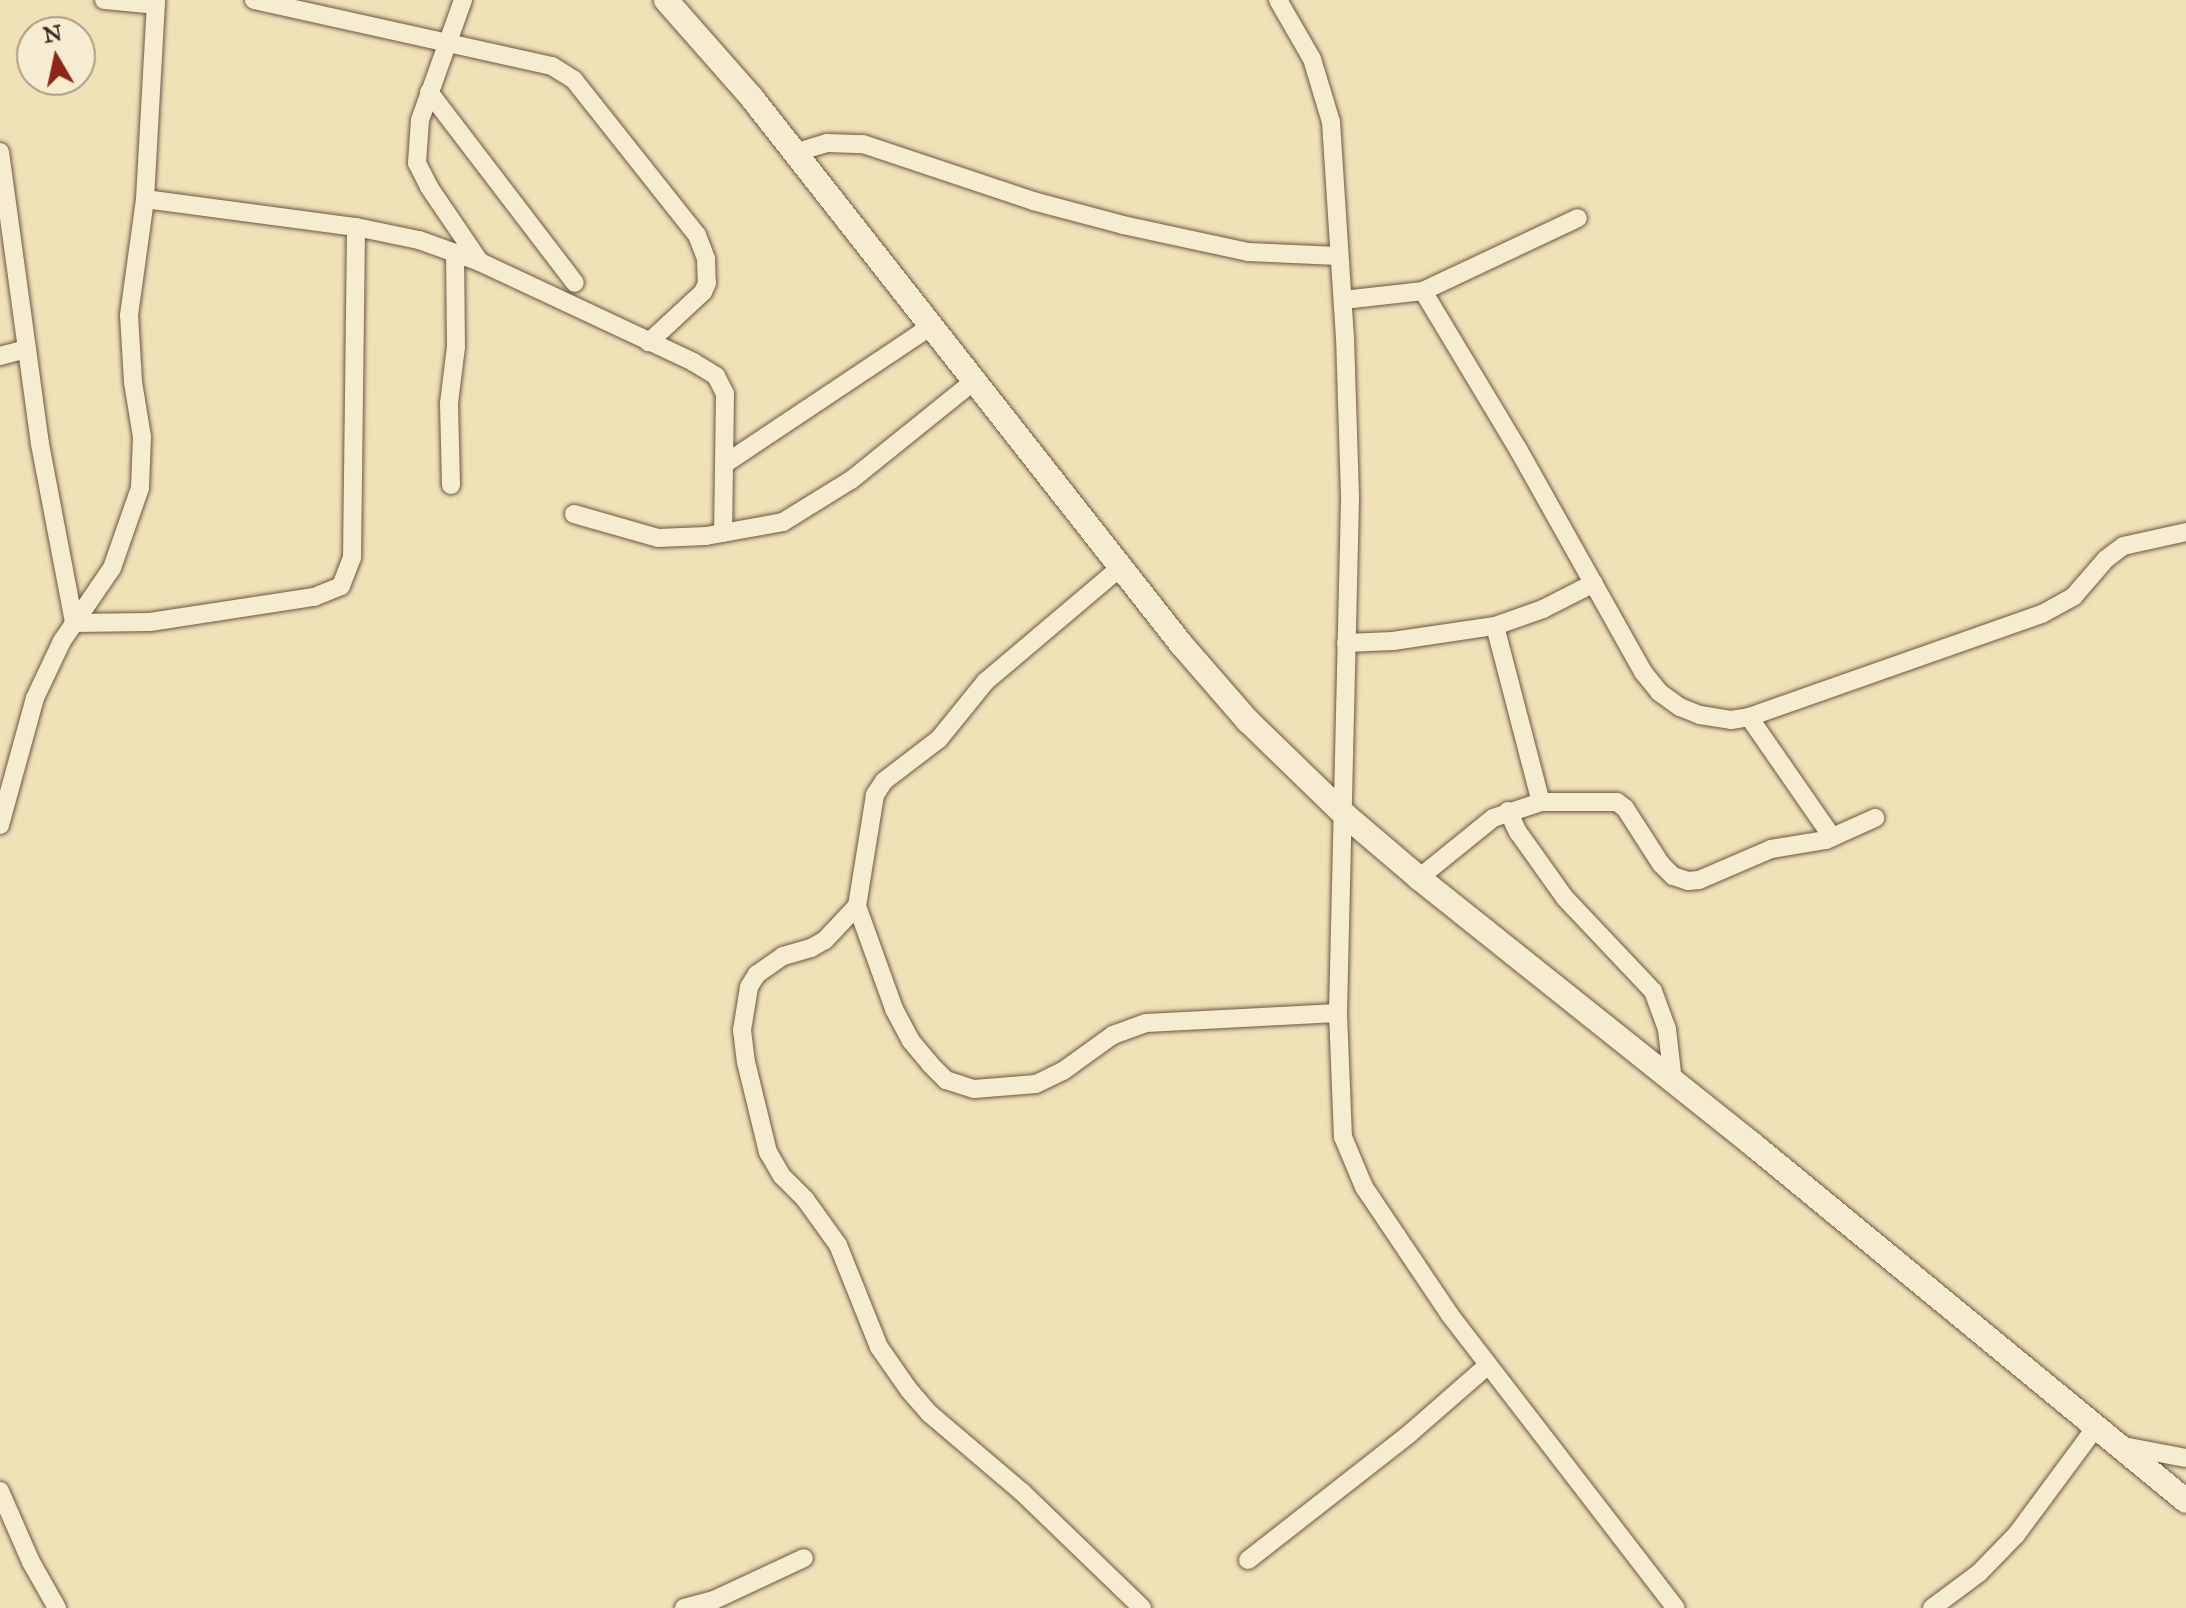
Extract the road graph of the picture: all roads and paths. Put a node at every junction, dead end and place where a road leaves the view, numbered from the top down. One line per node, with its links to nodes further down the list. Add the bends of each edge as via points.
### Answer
1 (104, 0): 6 (street)
2 (254, 0): 7 (street)
3 (463, 0): 7 (street)
4 (666, 0): 10 (street)
5 (1278, 0): 15 (street, via 1312,59 1331,122)
6 (156, 2): 11 (street)
7 (446, 44): 8 (street); 21 (street, via 562,71 592,99 697,235 707,283 692,304)
8 (429, 92): 16 (street, via 420,120 417,163); 17 (street)
9 (0, 152): 22 (street)
10 (794, 153): 15 (street, via 827,143 863,144 1123,225 1248,252); 20 (street)
11 (145, 199): 13 (street); 32 (street, via 129,315 142,437 140,488 112,568)
12 (1578, 218): 18 (street)
13 (356, 227): 14 (street); 32 (street, via 352,558 341,586 314,597 150,622)
14 (455, 253): 16 (street); 26 (street)
15 (1338, 256): 19 (street)
16 (480, 262): 21 (street)
17 (575, 283)
18 (1423, 291): 19 (street); 31 (street)
19 (1343, 300): 34 (street, via 1350,500)
20 (930, 327): 24 (street); 25 (street)
21 (649, 342): 25 (street, via 693,362 721,383 727,409)
22 (27, 349): 23 (street); 32 (street)
23 (0, 356)
24 (973, 382): 29 (street, via 851,480 799,514); 30 (street)
25 (726, 463): 29 (street)
26 (451, 485)
27 (574, 514): 29 (street, via 658,538)
28 (2186, 532): 35 (street, via 2123,546 2074,596 2042,614)
29 (723, 533)
30 (1121, 567): 38 (street, via 1248,721); 43 (street, via 986,681 939,739 884,781 870,810)
31 (1594, 583): 33 (street); 35 (street, via 1659,692 1700,715)
32 (74, 623): 40 (street, via 35,698)
33 (1495, 626): 34 (street); 36 (street)
34 (1346, 643): 38 (street)
35 (1749, 717): 41 (street)
36 (1541, 802): 37 (street); 41 (street, via 1617,802 1661,864 1688,881 1771,849)
37 (1508, 811): 42 (street, via 1477,828); 45 (street, via 1565,898 1653,991 1667,1029)
38 (1345, 815): 42 (street); 44 (street)
39 (1875, 818): 41 (street)
40 (0, 825)
41 (1832, 837)
42 (1419, 878): 45 (street)
43 (857, 906): 44 (street, via 888,995 911,1041 946,1080 974,1089 1036,1084 1113,1035 1146,1023); 56 (street, via 825,940 766,966 749,987 742,1030 768,1152 838,1245 879,1347 909,1390)
44 (1338, 1013): 46 (street, via 1343,1137 1353,1166 1392,1232)
45 (1673, 1082): 47 (street)
46 (1487, 1366): 53 (street); 57 (street)
47 (2096, 1427): 48 (street); 58 (street, via 2016,1535 1979,1573)
48 (2118, 1445): 49 (street); 51 (street)
49 (2186, 1458)
50 (0, 1491): 54 (street)
51 (2186, 1501)
52 (804, 1558): 55 (street, via 714,1600)
53 (1248, 1560)
54 (57, 1608)
55 (684, 1608)
56 (1142, 1608)
57 (1676, 1608)
58 (1932, 1608)

